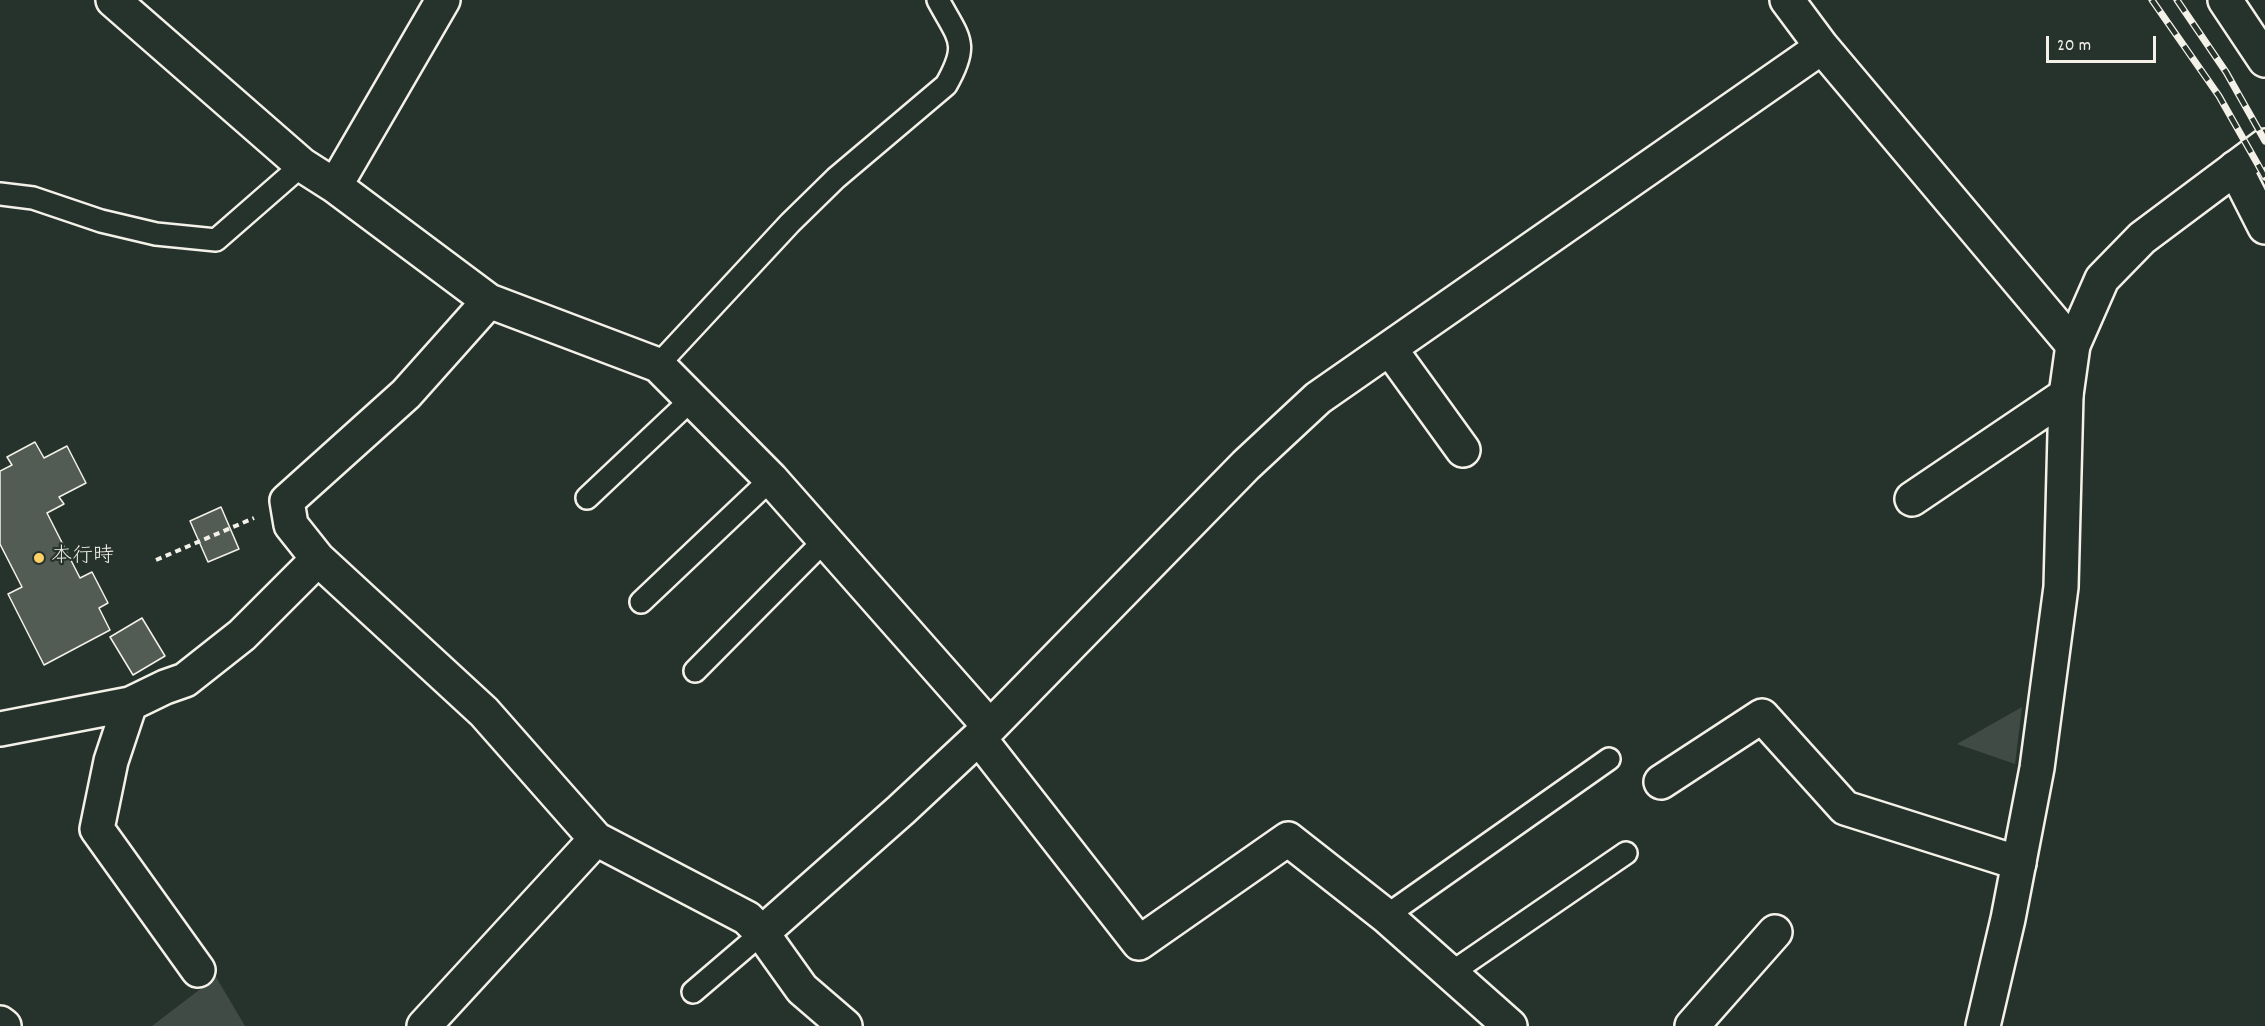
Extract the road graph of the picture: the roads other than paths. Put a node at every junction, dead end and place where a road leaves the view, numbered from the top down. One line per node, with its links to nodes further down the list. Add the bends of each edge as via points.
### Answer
1 (114, 0): 9 (street)
2 (443, 0): 11 (street)
3 (938, 0): 17 (lane, via 961,42 957,64 946,85 805,208)
4 (1787, 0): 6 (street)
5 (2225, 0): 7 (street)
6 (1822, 47): 15 (street); 16 (street)
7 (2265, 60)
8 (2265, 146): 10 (street)
9 (302, 165): 11 (street); 12 (lane, via 216,240 156,234 33,198)
10 (2235, 168): 13 (street); 15 (street, via 2142,238 2102,279)
11 (335, 186): 14 (street)
12 (0, 194)
13 (2265, 227)
14 (489, 301): 17 (street); 25 (street, via 406,394 287,501 291,525)
15 (2073, 345): 18 (street)
16 (1390, 350): 20 (street); 30 (street, via 1318,398 1246,465)
17 (658, 365): 19 (street)
18 (2066, 395): 23 (street); 35 (street, via 2061,587 2037,768)
19 (691, 400): 21 (street); 22 (lane)
20 (1463, 450)
21 (771, 479): 24 (street); 26 (lane)
22 (587, 498)
23 (1912, 499)
24 (826, 539): 27 (lane); 30 (street)
25 (318, 559): 28 (street, via 242,634 185,680); 33 (street, via 484,712)
26 (641, 602)
27 (695, 671)
28 (130, 704): 29 (street); 39 (street, via 111,761 97,829)
29 (0, 729)
30 (985, 732): 36 (street, via 1138,943 1288,839); 38 (street)
31 (1609, 759): 36 (lane)
32 (1661, 782): 35 (street, via 1762,716 1845,808)
33 (596, 839): 38 (street, via 747,918); 45 (street)
34 (1626, 853): 40 (lane)
35 (2019, 863): 43 (street)
36 (1386, 916): 40 (street)
37 (1775, 932): 48 (street)
38 (762, 933): 41 (lane); 46 (street, via 802,989)
39 (198, 970)
40 (1450, 973): 47 (street)
41 (693, 992)
42 (0, 1023): 44 (street)
43 (1991, 1023)
44 (4, 1026)
45 (424, 1026)
46 (845, 1026)
47 (1510, 1026)
48 (1692, 1026)

